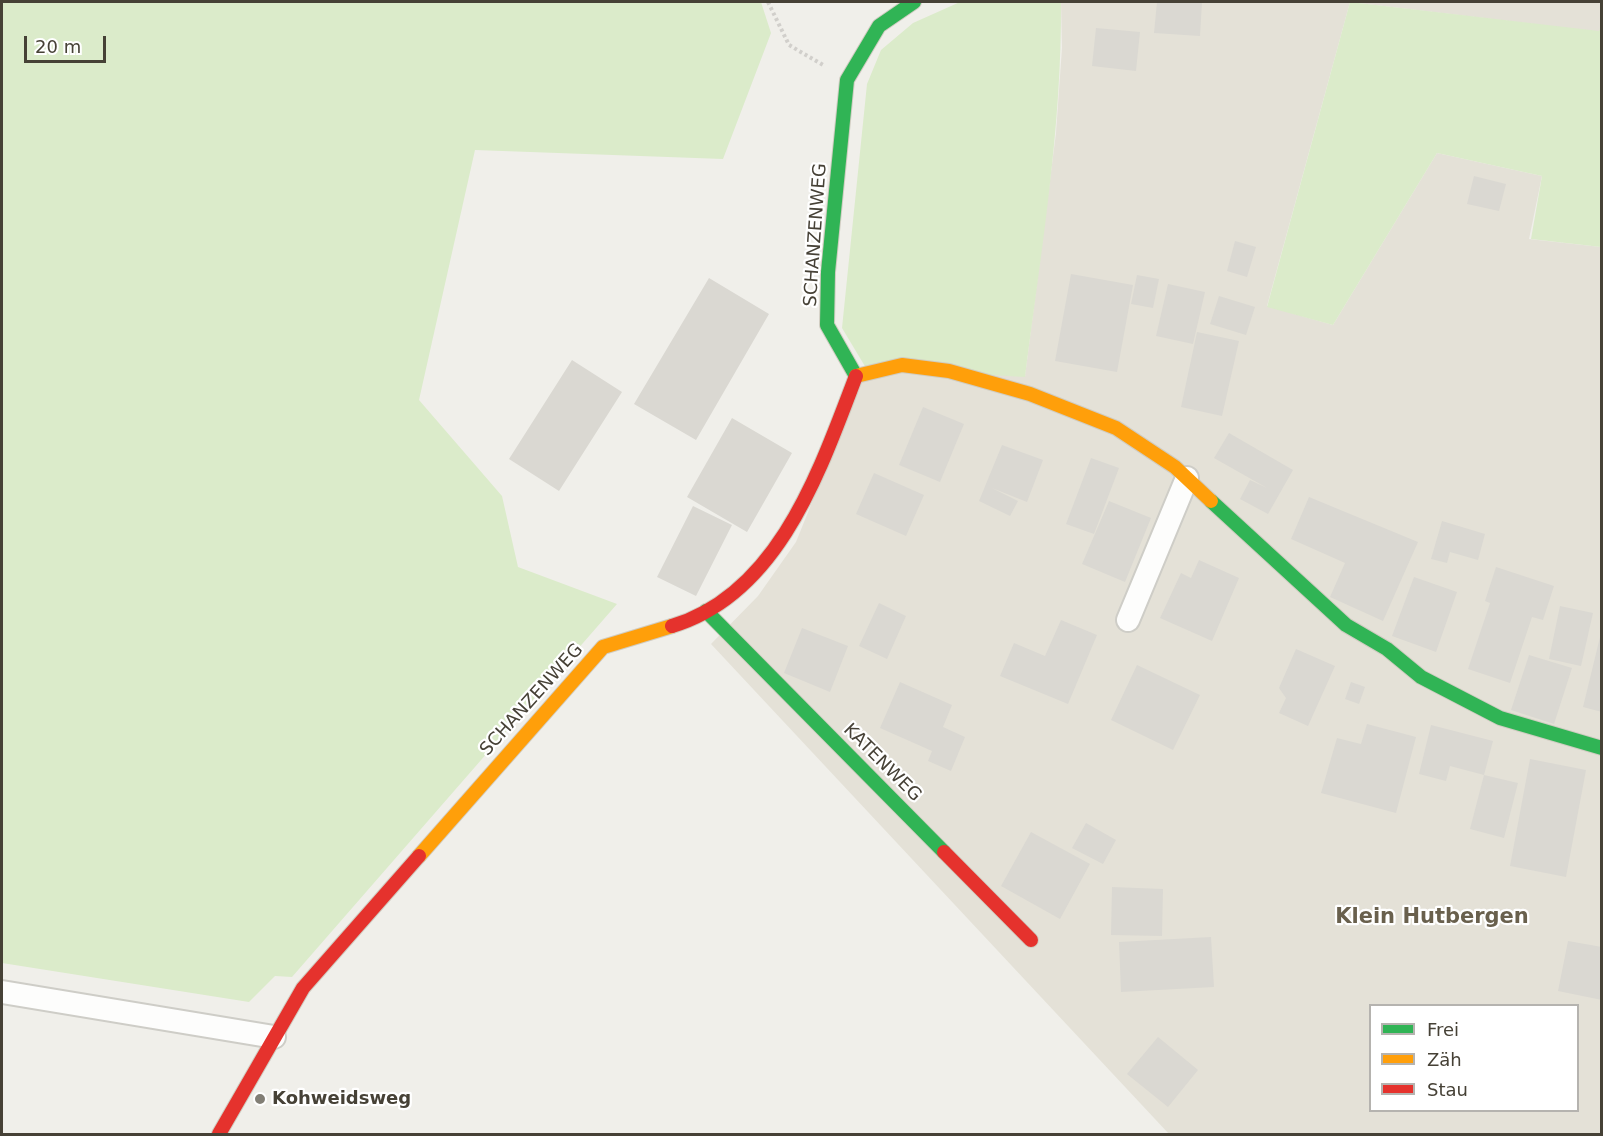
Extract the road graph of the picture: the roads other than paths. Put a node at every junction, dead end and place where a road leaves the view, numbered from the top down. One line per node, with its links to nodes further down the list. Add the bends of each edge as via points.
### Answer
1 (914, 2): 2 (street, SCHANZENWEG, via 879,26 847,80 828,272 827,326)
2 (856, 376): 3 (street, via 902,365 949,371 1030,394 1116,428); 4 (street, SCHANZENWEG, via 822,466 774,550 744,586)
3 (1187, 478): 5 (street); 6 (street, via 1346,625 1387,649 1421,677 1500,718)
4 (706, 611): 7 (street, KATENWEG); 9 (street, SCHANZENWEG, via 692,620 603,647 303,988)
5 (1128, 620)
6 (1602, 748)
7 (1031, 940)
8 (2, 992): 9 (street)
9 (274, 1037): 10 (street, SCHANZENWEG)
10 (219, 1134)

